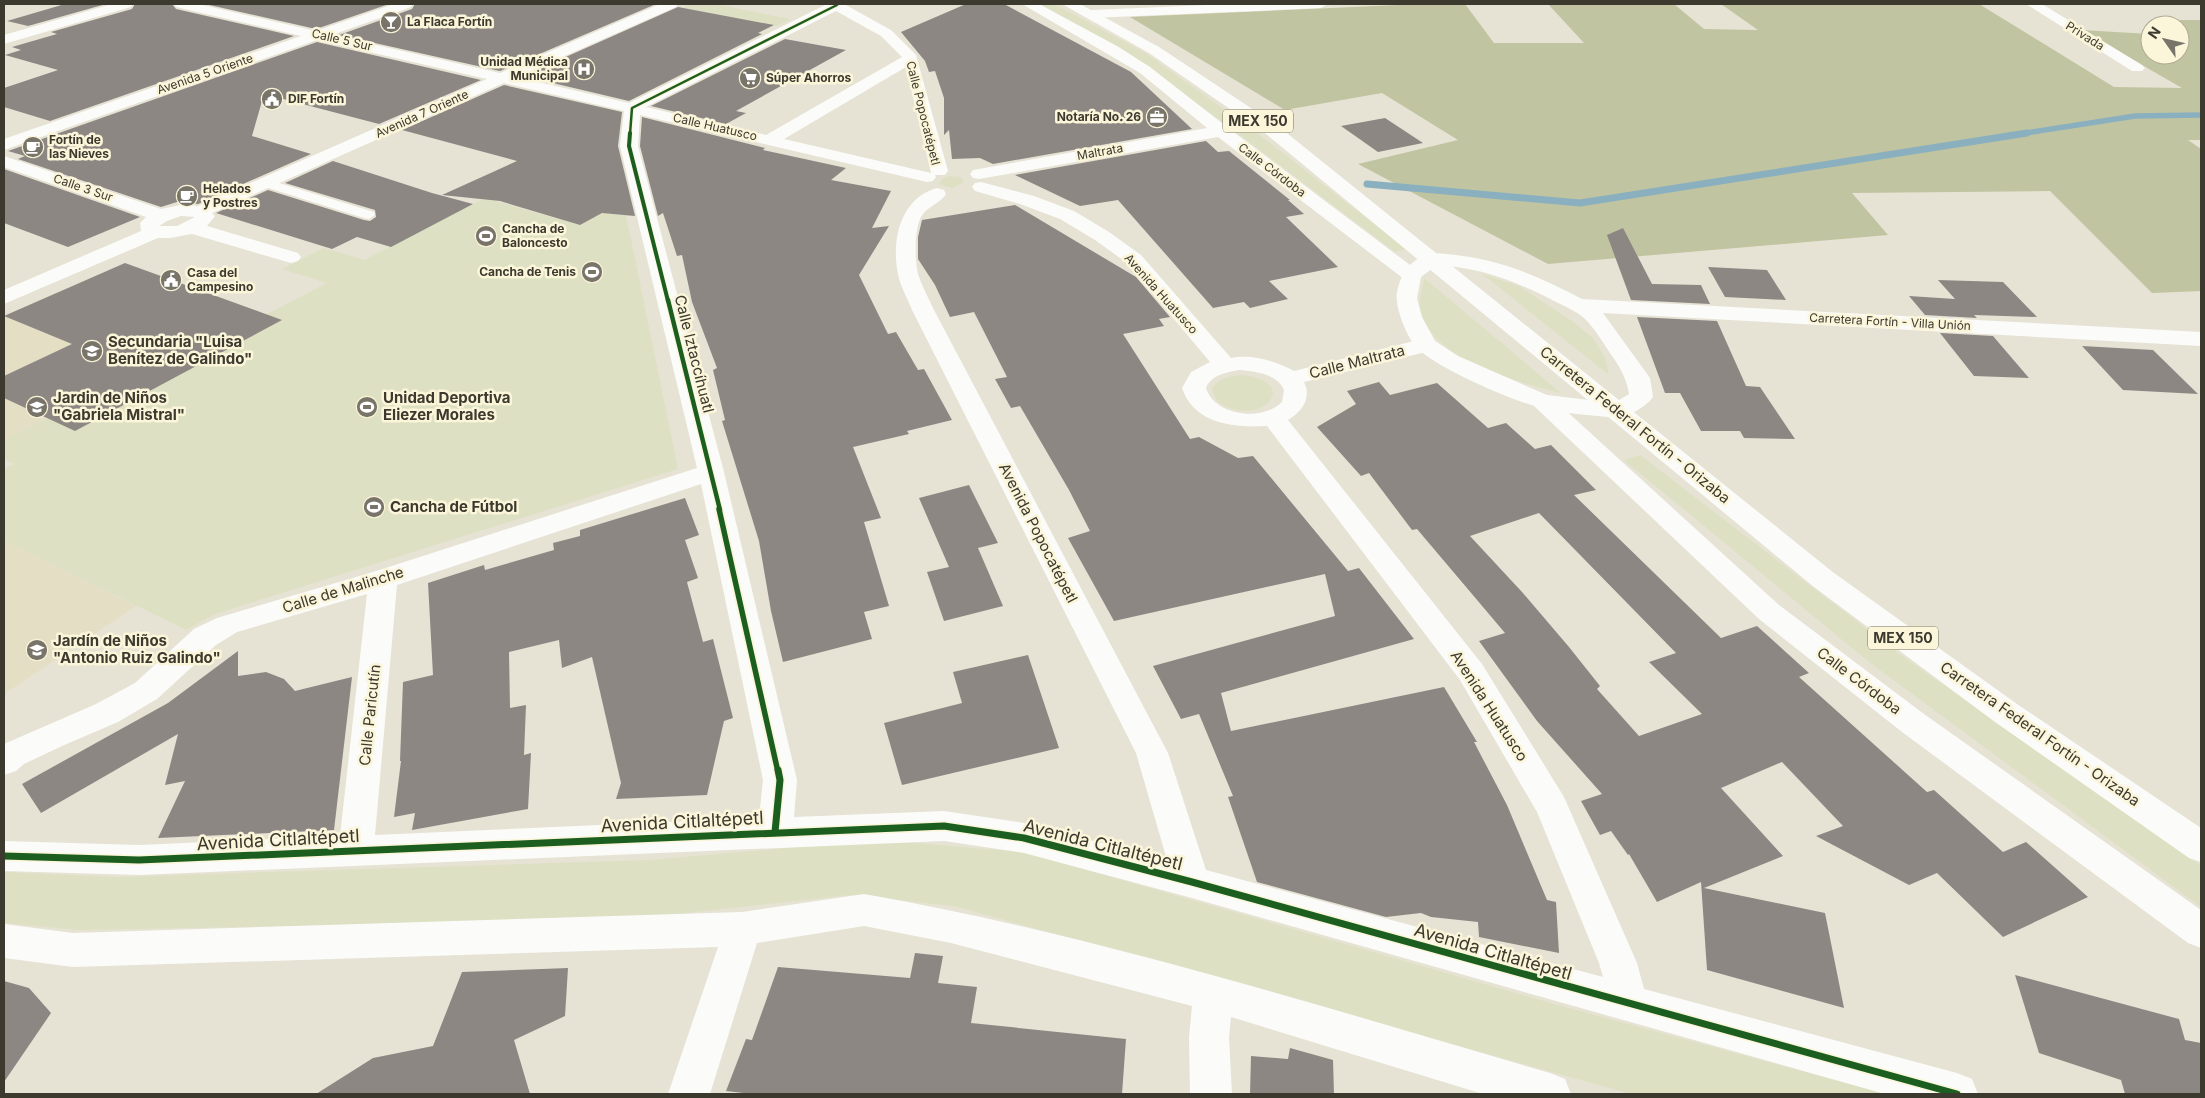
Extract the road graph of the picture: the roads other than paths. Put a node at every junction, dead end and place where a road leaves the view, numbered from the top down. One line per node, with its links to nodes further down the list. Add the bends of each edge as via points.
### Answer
1 (126, 4): 12 (street)
2 (181, 4): 11 (street, Calle 5 Sur)
3 (406, 4): 11 (street, Avenida 5 Oriente)
4 (671, 4): 15 (street, Avenida 7 Oriente)
5 (836, 4): 13 (street, Calle Popocatépetl, via 886,33); 16 (street)
6 (1029, 4): 17 (street, Calle Córdoba, via 1145,70)
7 (1069, 4): 10 (street, Carretera Federal Fortín - Orizaba / MEX 150)
8 (1321, 4): 10 (street)
9 (2033, 4): 14 (street, Privada)
10 (1092, 14): 27 (street, Carretera Federal Fortín - Orizaba / MEX 150, via 1154,50 1272,130)
11 (317, 35): 15 (street, Calle 5 Sur); 19 (street, Avenida 5 Oriente)
12 (4, 40)
13 (911, 58): 18 (street); 21 (street, Calle Popocatépetl)
14 (2137, 68)
15 (503, 79): 16 (street, Calle Huatusco); 22 (street, Avenida 7 Oriente)
16 (632, 108): 18 (street, Calle Huatusco); 38 (street, Calle Iztaccíhuatl, via 629,146)
17 (1221, 131): 21 (street, Maltrata); 28 (street, Calle Córdoba)
18 (771, 139): 21 (street, Calle Huatusco)
19 (4, 144)
20 (4, 161): 25 (street, Calle 3 Sur)
21 (956, 181): 33 (street, Avenida Huatusco, via 1026,200 1060,213 1102,236 1134,259); 45 (street, Avenida Popocatépetl, via 922,203 911,216 906,236 908,274 928,319 1152,753)
22 (266, 183): 23 (lane); 24 (street, Avenida 7 Oriente)
23 (369, 215)
24 (195, 219): 25 (street, via 186,210); 26 (street)
25 (158, 224): 29 (street)
26 (291, 257)
27 (1433, 259): 28 (street); 30 (street, via 1466,261 1505,271); 36 (street, Carretera Federal Fortín - Orizaba / MEX 150)
28 (1411, 275): 32 (street, via 1406,298 1411,317)
29 (4, 298)
30 (1578, 305): 31 (street, Carretera Fortín - Villa Unión); 36 (street, via 1595,317 1638,378 1641,397)
31 (2201, 339)
32 (1426, 345): 34 (street, Calle Maltrata); 35 (street, via 1481,376)
33 (1224, 364): 34 (street, via 1253,363 1280,372); 37 (street, via 1200,375 1194,393 1199,403 1209,411 1232,419 1257,421)
34 (1289, 379): 37 (street, via 1295,387 1293,405)
35 (1542, 401): 36 (street); 47 (street, Calle Córdoba, via 1769,612 1913,723)
36 (1618, 411): 42 (street, Carretera Federal Fortín - Orizaba / MEX 150, via 1824,580 2006,713)
37 (1273, 418): 50 (street, Avenida Huatusco, via 1476,680 1552,807 1618,963)
38 (711, 472): 39 (street, Calle de Malinche); 41 (street, Calle Iztaccíhuatl, via 780,780)
39 (383, 579): 40 (street, Calle de Malinche, via 227,625 205,637 146,691 107,713 12,755); 43 (street, Calle Paricutín)
40 (4, 762)
41 (775, 832): 43 (street, Avenida Citlaltépetl); 45 (street, Avenida Citlaltépetl, via 944,826 1024,838)
42 (2201, 847)
43 (354, 851): 44 (street, Avenida Citlaltépetl, via 139,860)
44 (4, 856)
45 (1192, 882): 50 (street, Avenida Citlaltépetl)
46 (742, 929): 48 (street, via 73,950); 49 (street, via 864,910 960,928); 51 (street)
47 (2201, 931)
48 (4, 941)
49 (1213, 993): 52 (street, via 1209,1037); 53 (street)
50 (1629, 1004): 54 (street, Avenida Citlaltépetl)
51 (689, 1094)
52 (1212, 1094)
53 (1550, 1094)
54 (1957, 1094)

